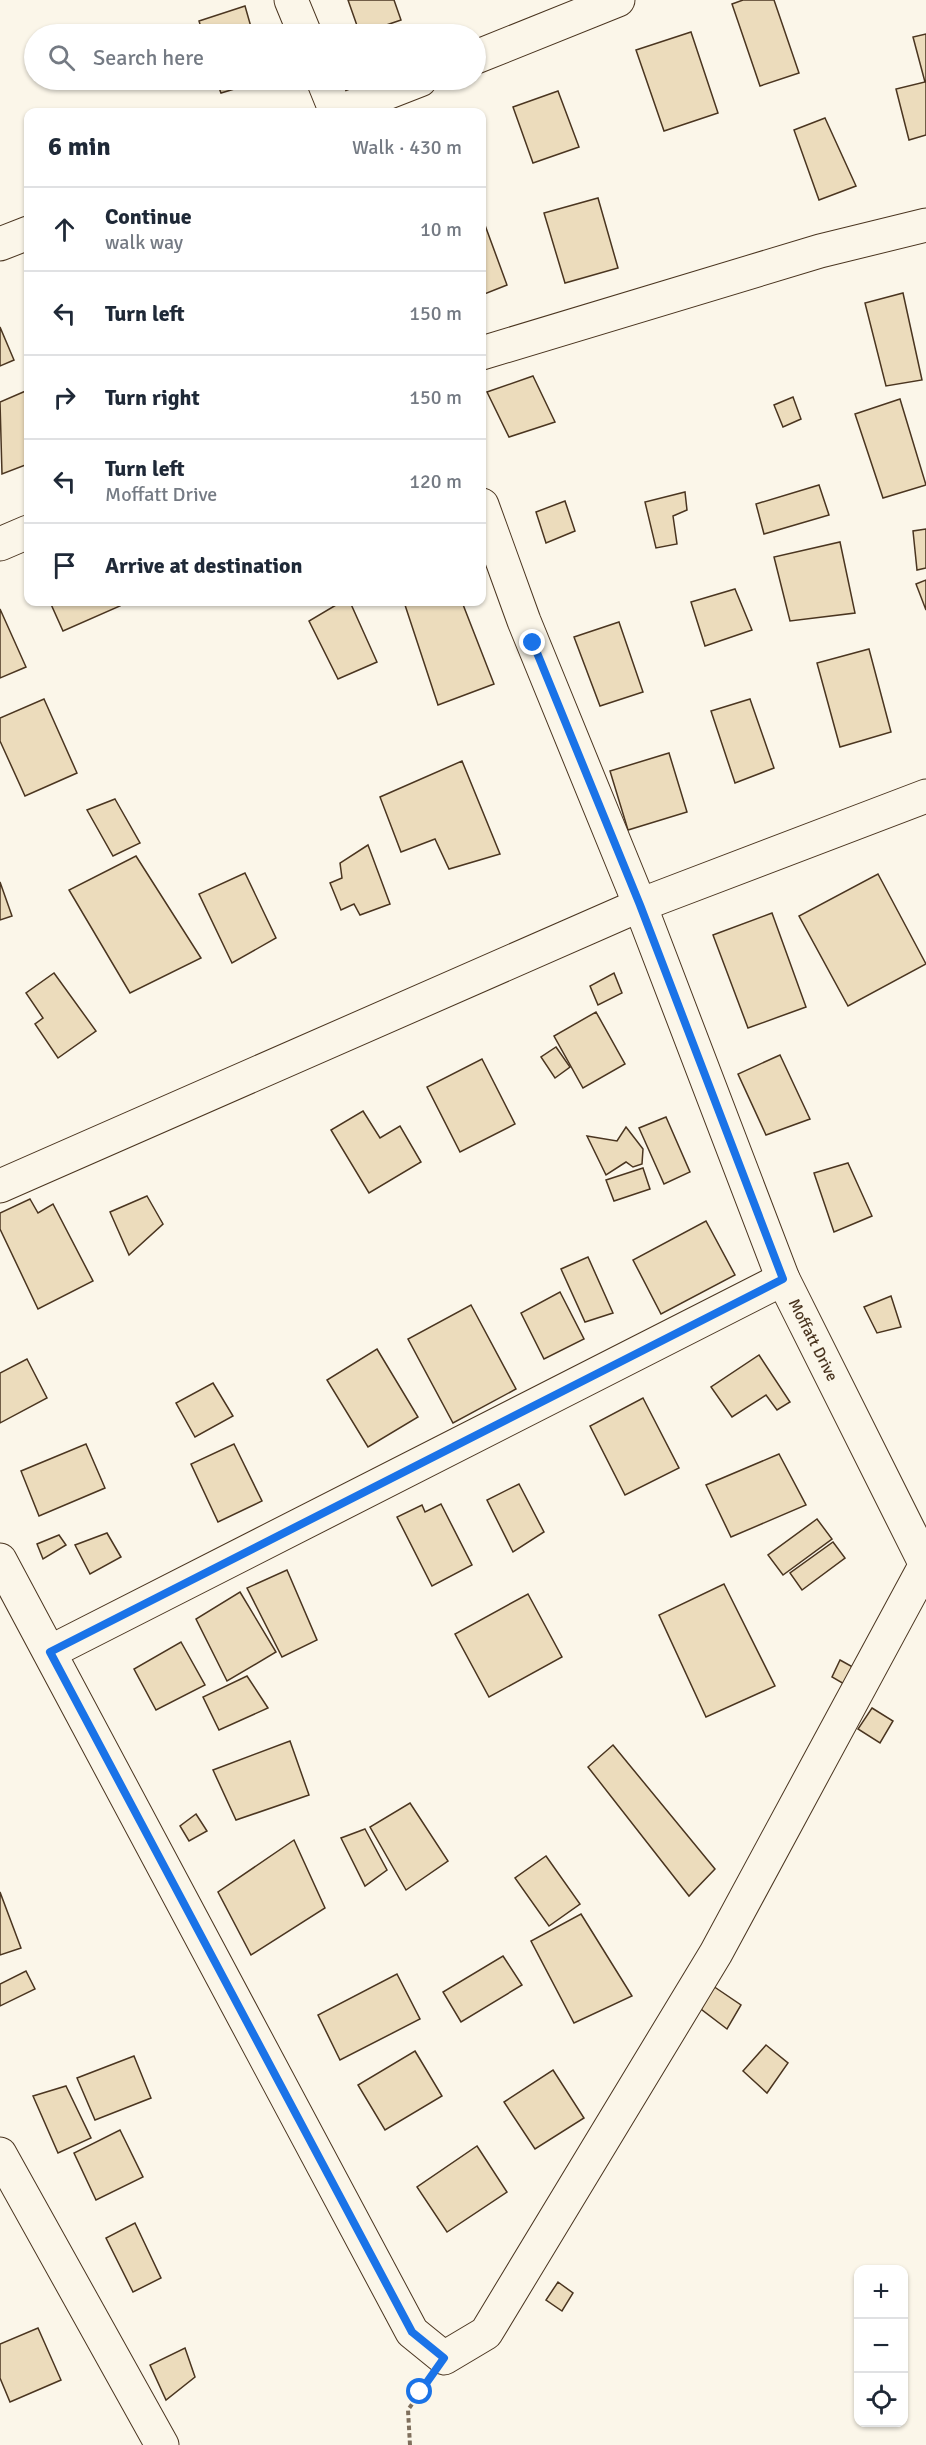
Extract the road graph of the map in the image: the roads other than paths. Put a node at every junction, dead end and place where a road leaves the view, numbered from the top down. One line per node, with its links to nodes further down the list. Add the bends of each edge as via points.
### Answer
1 (291, 0): 3 (street)
2 (618, 0): 4 (street)
3 (301, 24)
4 (486, 53)
5 (327, 90): 7 (street)
6 (394, 90): 8 (street)
7 (335, 108)
8 (347, 108)
9 (926, 225): 12 (street, via 820,251)
10 (24, 235): 11 (street)
11 (0, 244)
12 (486, 352)
13 (486, 516): 17 (street, Moffatt Drive, via 524,621)
14 (24, 534): 15 (street)
15 (0, 544)
16 (926, 796): 17 (street)
17 (640, 905): 18 (street); 19 (street, Moffatt Drive)
18 (0, 1186)
19 (783, 1279): 21 (street, Moffatt Drive); 22 (street)
20 (0, 1560): 22 (street)
21 (926, 1564): 22 (street, via 710,1964 486,2332 444,2358 412,2332)
22 (50, 1652)
23 (0, 2154): 24 (street)
24 (162, 2445)

